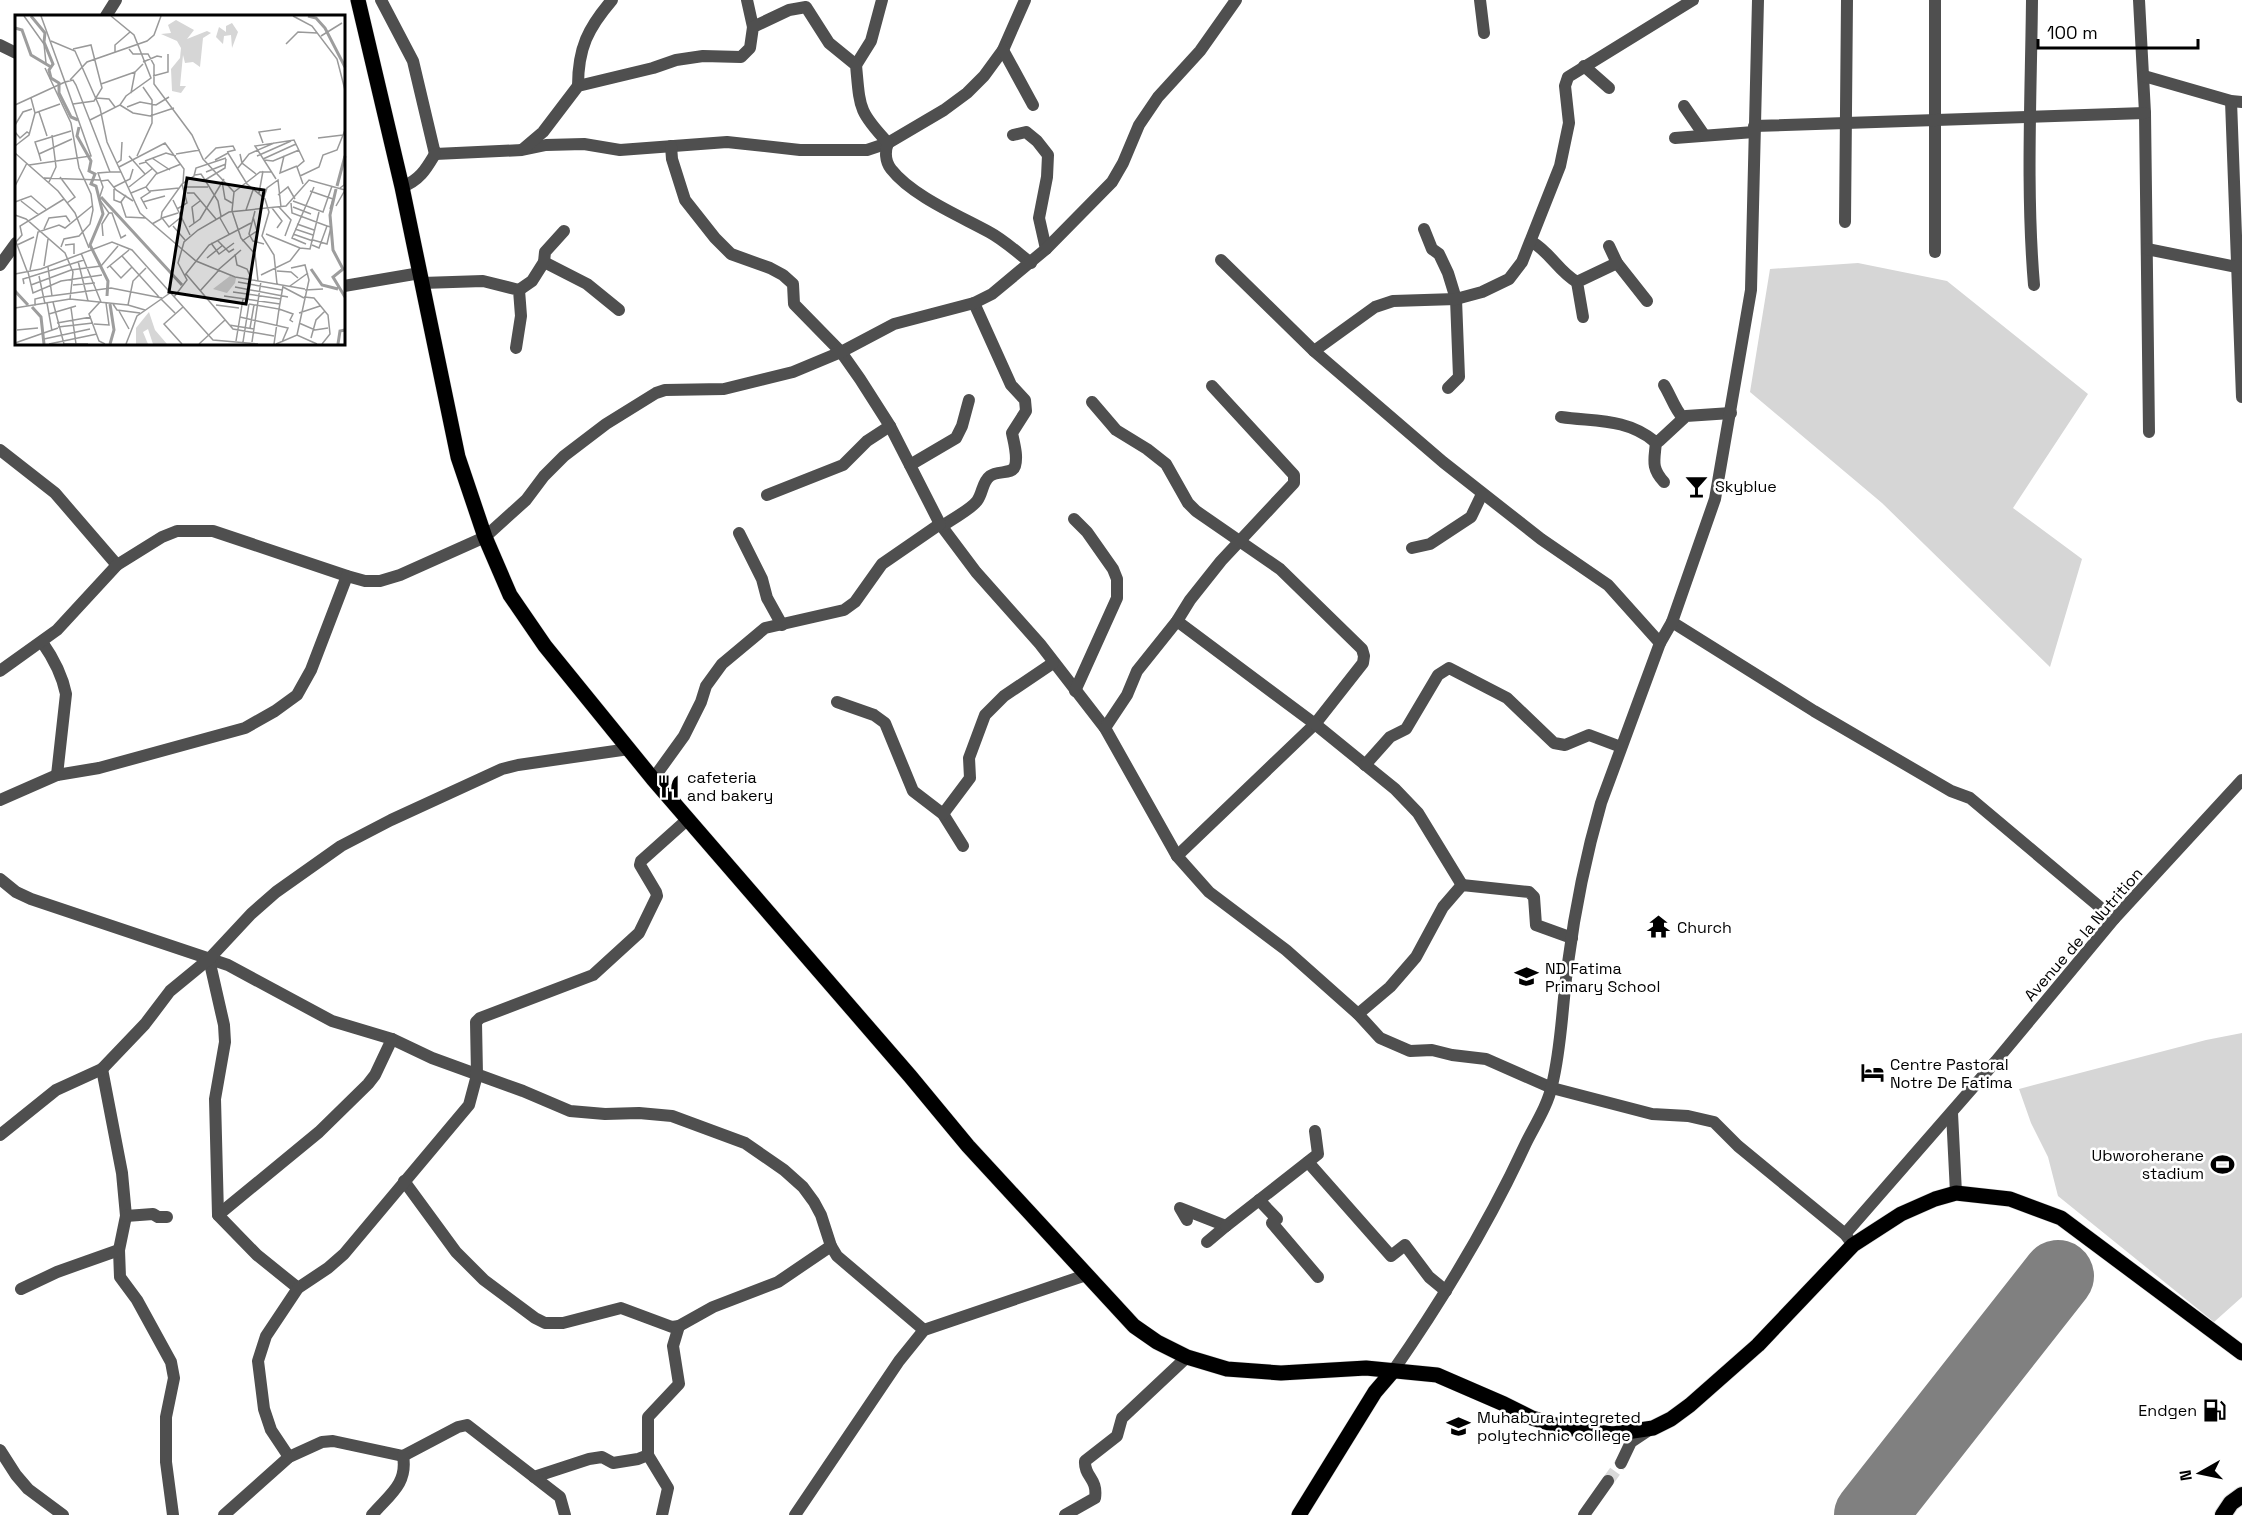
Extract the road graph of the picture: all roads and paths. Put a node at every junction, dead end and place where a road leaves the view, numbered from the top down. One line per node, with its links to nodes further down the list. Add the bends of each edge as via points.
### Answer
1 (116, 0): 16 (street)
2 (358, 0): 42 (main road)
3 (381, 0): 41 (street, via 413,61)
4 (612, 0): 25 (street, via 585,39 578,65)
5 (747, 0): 17 (street)
6 (882, 0): 22 (street, via 871,41)
7 (1025, 0): 20 (street)
8 (1236, 0): 49 (street, via 1200,51 1158,97 1139,125 1112,182)
9 (1480, 0): 18 (street)
10 (1693, 0): 23 (street)
11 (1758, 0): 34 (street)
12 (1847, 0): 33 (street)
13 (1935, 0): 32 (street)
14 (2032, 0): 31 (street)
15 (2139, 0): 24 (street)
16 (107, 15)
17 (753, 27): 22 (street, via 789,10 806,7 829,43); 25 (street, via 750,48 741,57 676,60)
18 (1484, 33)
19 (0, 45): 21 (street)
20 (1003, 50): 28 (street); 38 (street, via 967,93)
21 (15, 52)
22 (856, 65): 38 (street, via 860,107)
23 (1584, 66): 26 (street); 46 (street, via 1568,77 1565,86 1569,123 1566,143)
24 (2144, 76): 27 (street); 30 (street)
25 (578, 86): 40 (street, via 543,132)
26 (1609, 88)
27 (2236, 102): 57 (street)
28 (1033, 105)
29 (1684, 106): 36 (street)
30 (2145, 113): 31 (street); 50 (street)
31 (2030, 116): 32 (street); 60 (street)
32 (1936, 121): 33 (street); 51 (street)
33 (1846, 123): 34 (street); 43 (street)
34 (1754, 129): 36 (street); 77 (street, via 1751,290)
35 (1013, 135): 49 (street, via 1026,132 1048,155 1039,218)
36 (1704, 135): 37 (street)
37 (1675, 138)
38 (888, 143): 39 (street, via 850,152 727,142); 54 (street, via 885,152 890,168 910,186 992,233)
39 (671, 146): 40 (street, via 620,150 584,144 546,145); 70 (street, via 685,200 715,238 731,254 783,275 793,284 794,304)
40 (522, 150): 41 (street)
41 (435, 154): 42 (street, via 422,175)
42 (402, 187): 58 (main road)
43 (1845, 222)
44 (1424, 229): 63 (street, via 1448,273)
45 (564, 231): 53 (street, via 545,252)
46 (1532, 242): 59 (street); 63 (street, via 1509,279)
47 (15, 244): 56 (street)
48 (1609, 246): 55 (street)
49 (1046, 249): 54 (street)
50 (2147, 249): 57 (street); 81 (street)
51 (1935, 252)
52 (1221, 260): 69 (street)
53 (544, 262): 62 (street, via 532,281); 66 (street, via 587,284)
54 (1031, 263): 65 (street)
55 (1617, 263): 59 (street); 64 (street)
56 (0, 265)
57 (2240, 267): 74 (street)
58 (422, 278): 61 (street); 62 (street, via 483,281); 91 (main road, via 458,457)
59 (1577, 282): 67 (street)
60 (2034, 285)
61 (345, 286)
62 (519, 290): 68 (street, via 521,316)
63 (1456, 299): 69 (street, via 1393,302 1375,307); 73 (street, via 1459,377)
64 (1647, 301)
65 (974, 303): 70 (street, via 894,324); 89 (street, via 1011,385 1025,400 1026,411 1012,433 1014,469 989,476 978,501)
66 (619, 310)
67 (1583, 317)
68 (516, 348)
69 (1314, 351): 86 (street)
70 (841, 352): 80 (street); 91 (street, via 793,372 746,385 656,393 564,456 526,500)
71 (1664, 385): 79 (street)
72 (1212, 386): 92 (street, via 1294,475 1294,483)
73 (1448, 388)
74 (2242, 397)
75 (969, 400): 84 (street, via 957,438)
76 (1092, 402): 92 (street, via 1116,430 1166,464 1196,511)
77 (1731, 413): 79 (street, via 1692,414); 97 (street, via 1715,499)
78 (1561, 417): 82 (street, via 1620,424)
79 (1683, 418): 82 (street)
80 (890, 426): 84 (street); 87 (street, via 867,441 843,465)
81 (2149, 432)
82 (1656, 441): 85 (street, via 1654,464)
83 (0, 450): 94 (street, via 55,493)
84 (910, 465): 89 (street)
85 (1664, 482)
86 (1482, 494): 93 (street, via 1470,517 1430,544); 100 (street, via 1608,585)
87 (767, 495)
88 (1074, 519): 103 (street, via 1113,569 1118,597)
89 (941, 525): 98 (street, via 882,564 855,602 844,610); 101 (street)
90 (739, 533): 98 (street)
91 (485, 537): 95 (street, via 380,581); 108 (main road, via 510,596 524,617)
92 (1239, 542): 96 (street); 105 (street, via 1280,569 1362,649 1363,663)
93 (1412, 548)
94 (117, 566): 95 (street, via 177,531 213,531); 99 (street)
95 (347, 576): 110 (street, via 311,670 297,695 275,711 245,728 99,768)
96 (1177, 621): 105 (street); 106 (street, via 1137,671)
97 (1672, 622): 100 (street); 120 (street, via 1814,711 1951,791 1970,798)
98 (782, 625): 111 (street, via 765,628 722,664 706,686 684,736)
99 (42, 642): 102 (street); 110 (street, via 54,660 66,694)
100 (1660, 643): 107 (street)
101 (1053, 663): 103 (street); 114 (street, via 1004,696 984,715 969,758 970,778)
102 (0, 671)
103 (1075, 692): 106 (street)
104 (837, 702): 114 (street, via 885,723 913,791)
105 (1315, 724): 109 (street); 117 (street)
106 (1105, 729): 117 (street)
107 (1622, 747): 109 (street, via 1589,735 1565,744 1554,743 1507,698 1449,668 1438,675 1406,729 1390,737); 121 (street, via 1593,830)
108 (629, 749): 111 (main road); 122 (street, via 502,769 391,820 341,846 276,892)
109 (1365, 765): 119 (street, via 1418,813)
110 (57, 775): 113 (street)
111 (653, 779): 115 (main road)
112 (2242, 780): 120 (street, Avenue de la Nutrition)
113 (0, 800)
114 (943, 814): 116 (street)
115 (688, 819): 126 (street, via 641,861 657,896 639,933 592,975 480,1018 476,1022); 144 (main road, via 968,1146)
116 (963, 846)
117 (1177, 856): 123 (street, via 1209,892 1286,950)
118 (0, 879): 122 (street, via 31,899)
119 (1462, 885): 121 (street, via 1529,892 1534,897 1536,925); 123 (street, via 1443,907 1416,957 1390,987)
120 (2114, 919): 128 (street, Avenue de la Nutrition)
121 (1572, 938): 127 (street, via 1563,1031)
122 (209, 959): 124 (street, via 228,965 332,1021); 125 (street, via 170,991); 135 (street, via 225,1042 215,1099)
123 (1358, 1014): 127 (street, via 1380,1038 1410,1050 1486,1059)
124 (392, 1039): 126 (street); 135 (street, via 368,1084 320,1132)
125 (102, 1069): 130 (street, via 56,1090); 136 (street)
126 (477, 1075): 132 (street, via 469,1106); 142 (street, via 570,1111 672,1116 745,1143 803,1187 821,1215)
127 (1552, 1088): 140 (street, via 1652,1114 1714,1122); 148 (street, via 1516,1164)
128 (1952, 1113): 133 (street); 140 (street, Avenue de la Nutrition)
129 (1316, 1131): 131 (street, via 1318,1154)
130 (0, 1135)
131 (1308, 1162): 134 (street); 148 (street, via 1390,1256 1405,1245 1429,1277)
132 (404, 1181): 146 (street, via 344,1254); 149 (street, via 456,1252 484,1280 534,1318 545,1323 563,1323 621,1308 672,1327)
133 (1956, 1193): 140 (main road); 151 (main road, via 2010,1199 2061,1218)
134 (1259, 1200): 139 (street); 145 (street, via 1277,1219 1272,1223)
135 (218, 1215): 146 (street, via 257,1255)
136 (126, 1216): 137 (street); 143 (street)
137 (168, 1217)
138 (1188, 1220): 139 (street, via 1179,1208)
139 (1226, 1226): 141 (street)
140 (1849, 1239): 154 (main road, via 1758,1345 1690,1405)
141 (1207, 1242)
142 (831, 1246): 149 (street, via 778,1282 713,1307); 150 (street, via 837,1256)
143 (119, 1250): 147 (street); 164 (street, via 120,1277 171,1362 174,1378 166,1417 166,1462)
144 (1086, 1275): 150 (street); 152 (main road, via 1134,1326)
145 (1318, 1277)
146 (298, 1287): 158 (street, via 266,1336 258,1361 264,1409 271,1430)
147 (21, 1289)
148 (1446, 1291): 153 (street)
149 (679, 1326): 156 (street, via 673,1346 679,1384 648,1417)
150 (924, 1330): 169 (street, via 898,1361)
151 (2242, 1353)
152 (1187, 1358): 153 (main road, via 1227,1369 1281,1373 1366,1368); 170 (street, via 1122,1418 1117,1436 1085,1461 1096,1487 1095,1498)
153 (1393, 1371): 154 (main road, via 1437,1375 1532,1418 1566,1428 1613,1434); 171 (main road, via 1375,1392)
154 (1653, 1428): 159 (street, via 1631,1442)
155 (0, 1450): 163 (street, via 28,1489)
156 (648, 1455): 160 (street, via 613,1462 602,1457 589,1459); 168 (street, via 668,1488)
157 (403, 1456): 158 (street, via 333,1441); 160 (street, via 467,1425); 166 (street, via 402,1480)
158 (289, 1457): 165 (street)
159 (1621, 1462)
160 (534, 1477): 167 (street, via 560,1497)
161 (1608, 1481): 172 (street)
162 (2242, 1495): 173 (highway)
163 (63, 1515)
164 (173, 1515)
165 (224, 1515)
166 (372, 1515)
167 (565, 1515)
168 (662, 1515)
169 (795, 1515)
170 (1065, 1515)
171 (1299, 1515)
172 (1584, 1515)
173 (2223, 1515)

